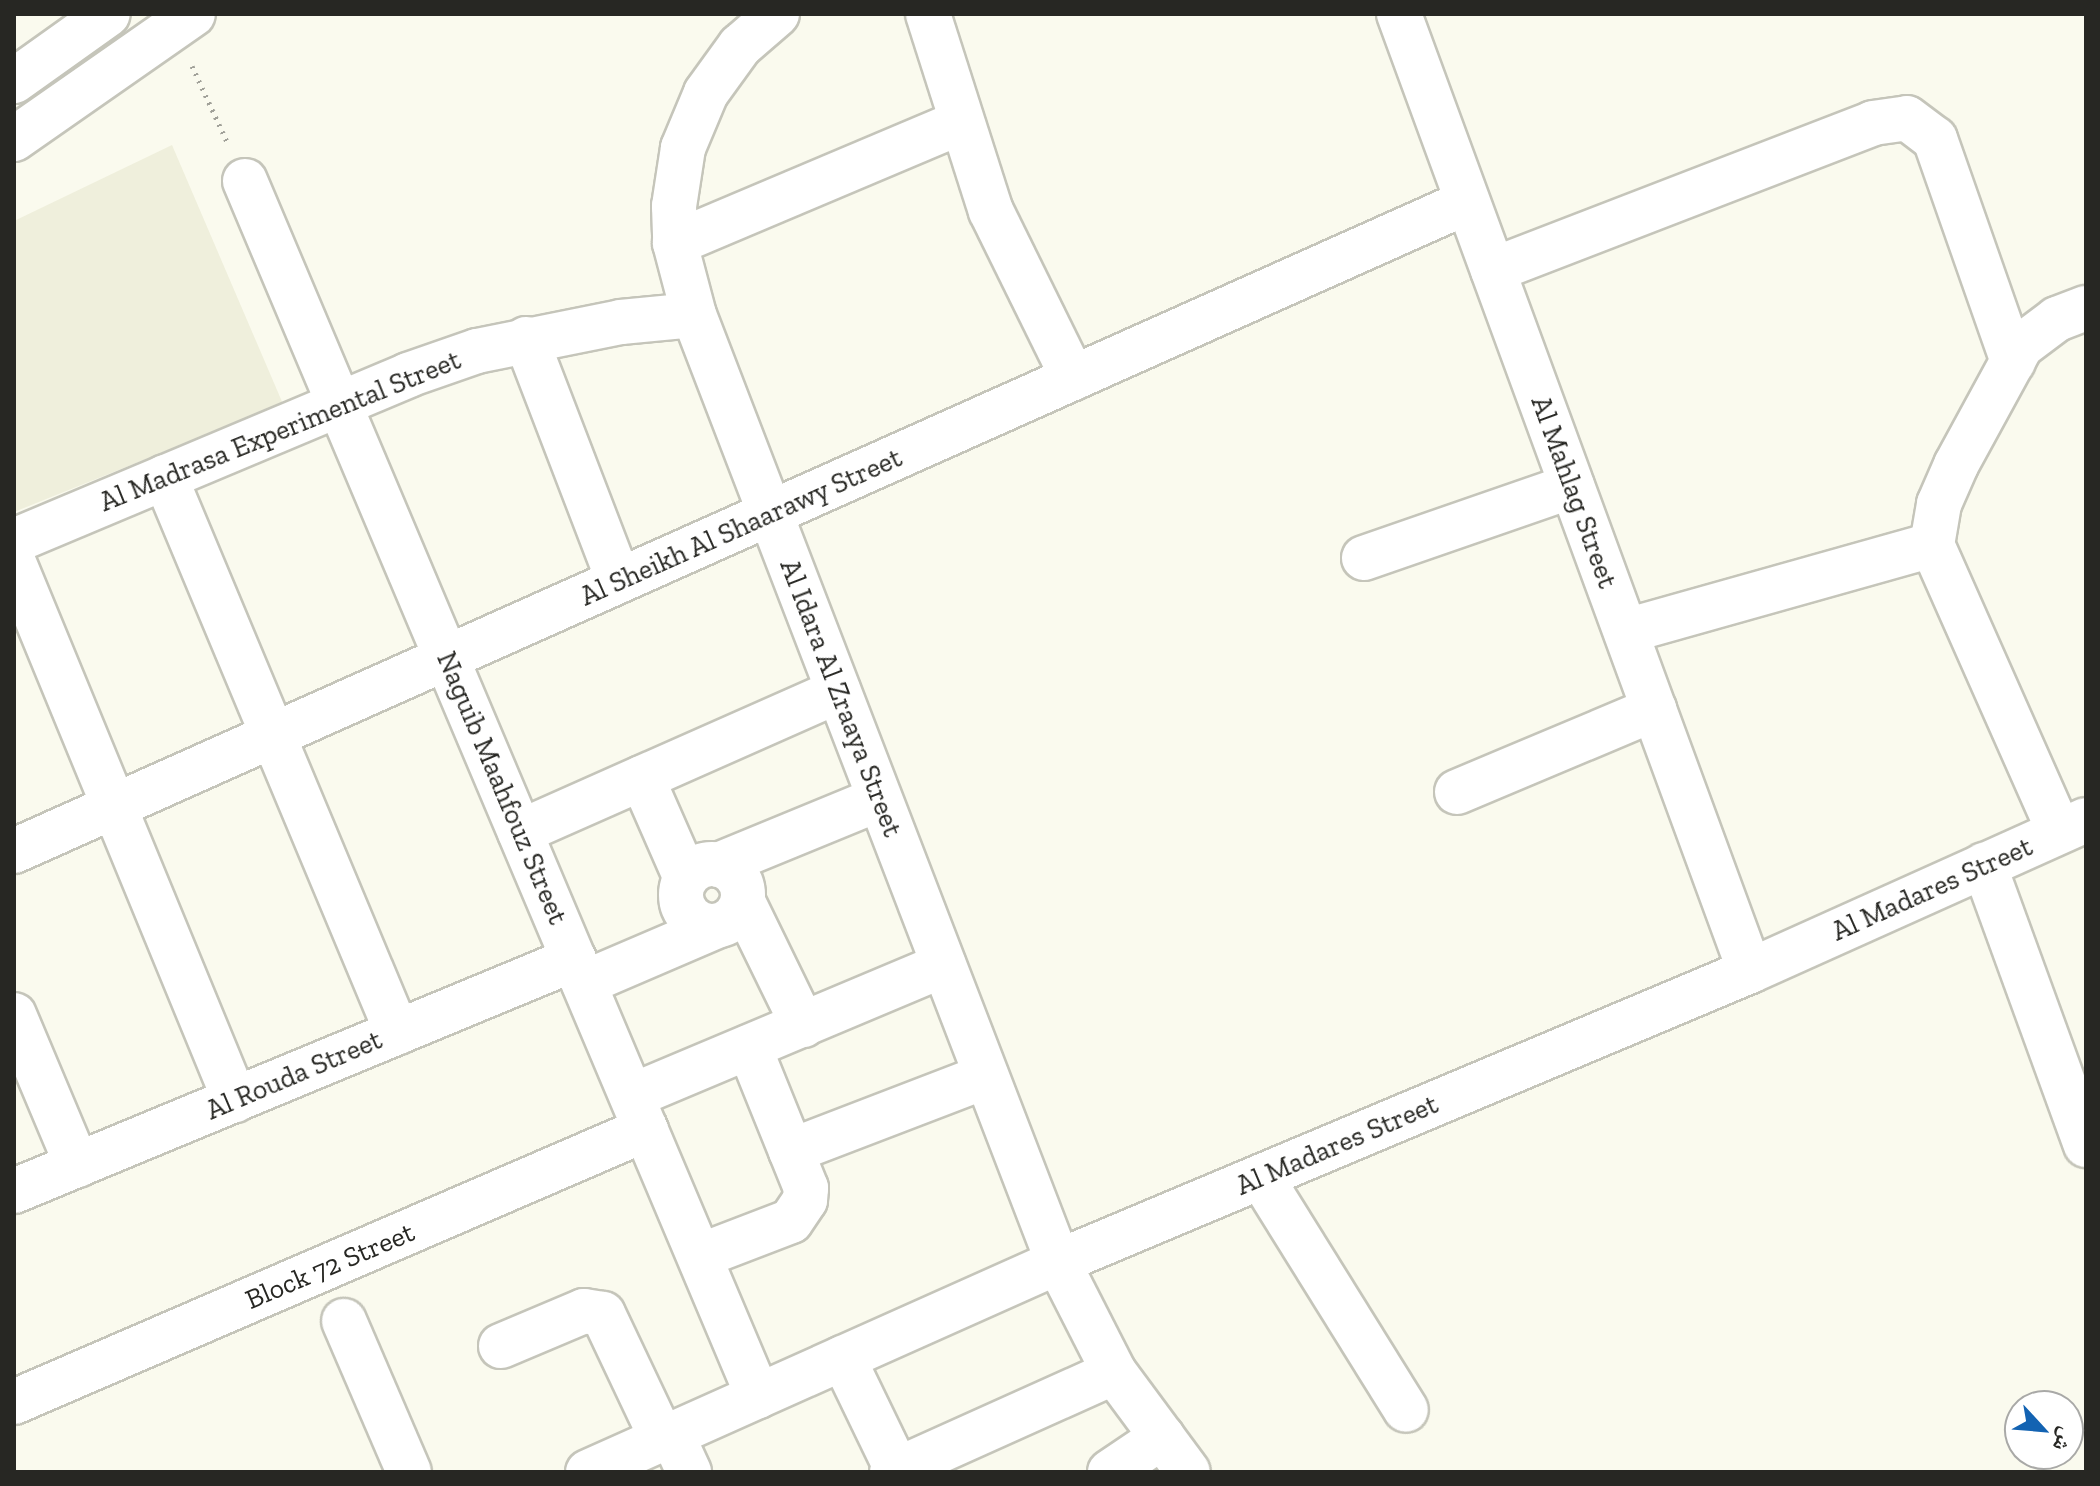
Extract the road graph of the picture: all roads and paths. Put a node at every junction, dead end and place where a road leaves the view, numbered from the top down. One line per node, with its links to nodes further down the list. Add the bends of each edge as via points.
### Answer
1 (108, 14): 6 (street)
2 (777, 14): 11 (street, Al Idara Al Zraaya Street, via 740,46 706,93 683,148 674,206)
3 (928, 14): 7 (street)
4 (1399, 14): 10 (street, Al Mahlag Street)
5 (184, 22): 8 (street); 9 (path)
6 (14, 81)
7 (959, 123): 11 (street); 17 (street, via 991,211)
8 (14, 139)
9 (245, 181): 18 (street, Naguib Maahfouz Street)
10 (1467, 202): 12 (street, Al Mahlag Street); 17 (street, Al Sheikh Al Shaarawy Street)
11 (675, 243): 14 (street, Al Idara Al Zraaya Street)
12 (1493, 270): 16 (street, via 1873,123 1907,118 1935,139); 20 (street, Al Mahlag Street)
13 (2086, 308): 16 (street, via 2057,319 2021,346)
14 (694, 315): 15 (street, Al Madrasa Experimental Street); 21 (street, Al Idara Al Zraaya Street)
15 (526, 339): 18 (street, Al Madrasa Experimental Street, via 408,375); 26 (street)
16 (2013, 362): 23 (street, via 1956,465 1939,504)
17 (1073, 378): 21 (street, Al Sheikh Al Shaarawy Street)
18 (339, 404): 19 (street, Al Madrasa Experimental Street); 28 (street, Naguib Maahfouz Street)
19 (165, 477): 22 (street, Al Madrasa Experimental Street); 31 (street)
20 (1572, 486): 24 (street); 27 (street, Al Mahlag Street)
21 (770, 514): 26 (street, Al Sheikh Al Shaarawy Street); 29 (street, Al Idara Al Zraaya Street)
22 (14, 541)
23 (1932, 545): 27 (street); 36 (street)
24 (1364, 558)
25 (14, 563): 35 (street)
26 (619, 581): 28 (street, Al Sheikh Al Shaarawy Street)
27 (1626, 631): 30 (street, Al Mahlag Street)
28 (446, 658): 31 (street, Al Sheikh Al Shaarawy Street); 37 (street, Naguib Maahfouz Street)
29 (838, 691): 32 (street); 34 (street, Al Idara Al Zraaya Street)
30 (1654, 709): 33 (street); 44 (street, Al Mahlag Street)
31 (273, 736): 35 (street, Al Sheikh Al Shaarawy Street); 47 (street)
32 (642, 778): 37 (street); 40 (street)
33 (1457, 792)
34 (879, 799): 40 (street); 42 (street, Al Idara Al Zraaya Street)
35 (114, 806): 38 (street, Al Sheikh Al Shaarawy Street); 50 (street)
36 (2073, 826): 39 (street, Al Madares Street)
37 (520, 832): 43 (street, Naguib Maahfouz Street)
38 (14, 851)
39 (1984, 865): 44 (street, Al Madares Street); 52 (street)
40 (702, 872): 41 (street, via 738,878); 41 (street, via 681,901 686,912 694,921)
41 (730, 914): 43 (street, Al Rouda Street); 46 (street)
42 (944, 965): 46 (street, Block 72 Street); 49 (street, Al Idara Al Zraaya Street)
43 (579, 971): 47 (street, Al Rouda Street); 51 (street, Naguib Maahfouz Street)
44 (1750, 971): 55 (street, Al Madares Street)
45 (14, 1015): 54 (street)
46 (803, 1025): 48 (street, Block 72 Street)
47 (397, 1032): 50 (street, Al Rouda Street)
48 (749, 1047): 51 (street, Block 72 Street); 53 (street)
49 (986, 1076): 53 (street); 58 (street, Al Idara Al Zraaya Street)
50 (235, 1100): 54 (street, Al Rouda Street)
51 (639, 1113): 57 (street, Naguib Maahfouz Street); 64 (street, Block 72 Street)
52 (2086, 1145)
53 (791, 1151): 57 (street, via 806,1188 791,1221)
54 (77, 1165): 56 (street, Al Rouda Street)
55 (1261, 1177): 58 (street, Al Madares Street); 65 (street)
56 (14, 1191)
57 (700, 1256): 63 (street, Naguib Maahfouz Street)
58 (1058, 1262): 61 (street, Al Madares Street); 62 (street, Al Idara Al Zraaya Street)
59 (344, 1321): 69 (street)
60 (501, 1346): 67 (street, via 584,1311 603,1314)
61 (843, 1358): 63 (street, Al Madares Street); 68 (street)
62 (1114, 1372): 66 (street, Al Idara Al Zraaya Street); 68 (street)
63 (758, 1396): 67 (street, Al Madares Street)
64 (14, 1402)
65 (1406, 1410)
66 (1162, 1437): 71 (street); 72 (street, Al Idara Al Zraaya Street)
67 (674, 1449): 70 (street, Al Madares Street)
68 (895, 1471)
69 (409, 1472)
70 (588, 1472)
71 (1110, 1472)
72 (1188, 1472)

